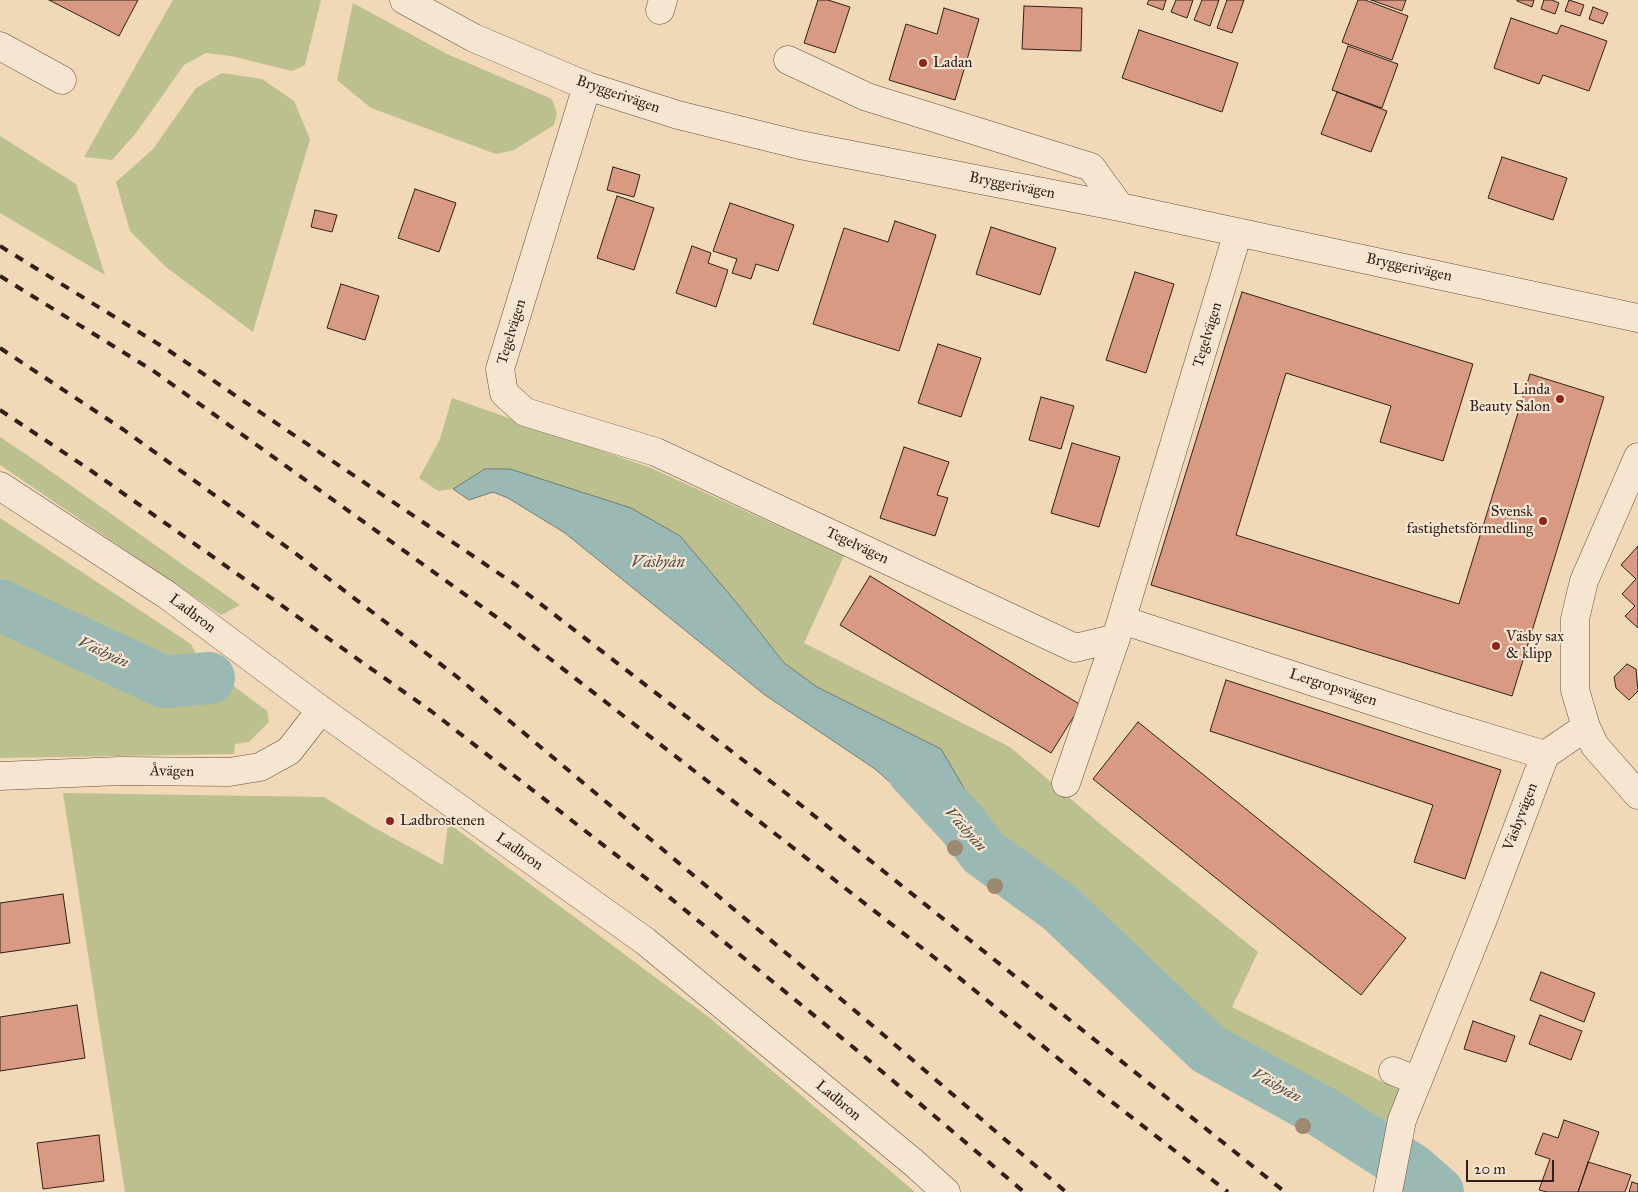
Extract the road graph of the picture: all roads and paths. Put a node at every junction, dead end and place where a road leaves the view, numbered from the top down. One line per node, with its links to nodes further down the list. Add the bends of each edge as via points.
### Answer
1 (404, 0): 5 (street, Bryggerivägen, via 474,38)
2 (0, 46): 4 (street)
3 (788, 60): 6 (street, via 867,97 1091,167)
4 (62, 80)
5 (587, 86): 6 (street, Bryggerivägen, via 678,115 800,145); 11 (street, Tegelvägen, via 500,369 504,392 525,412 656,452 1075,648)
6 (1120, 207): 7 (street, Bryggerivägen)
7 (1238, 232): 8 (street, Bryggerivägen); 11 (street, Tegelvägen)
8 (1638, 318)
9 (1638, 458): 13 (street, via 1584,581 1575,619 1575,690)
10 (0, 486): 12 (street, Ladbron, via 166,595)
11 (1119, 629): 14 (street, Lergropsvägen); 16 (street)
12 (321, 710): 15 (street, Åvägen, via 289,751 260,767 229,772 120,771); 20 (street, Ladbron, via 645,942)
13 (1586, 728): 14 (street); 17 (street, via 1595,746)
14 (1545, 755): 19 (street, Väsbyvägen)
15 (0, 776)
16 (1066, 783)
17 (1638, 794)
18 (1393, 1071): 19 (street)
19 (1418, 1081): 21 (street, Väsbyvägen, via 1402,1120)
20 (946, 1192)
21 (1388, 1192)

